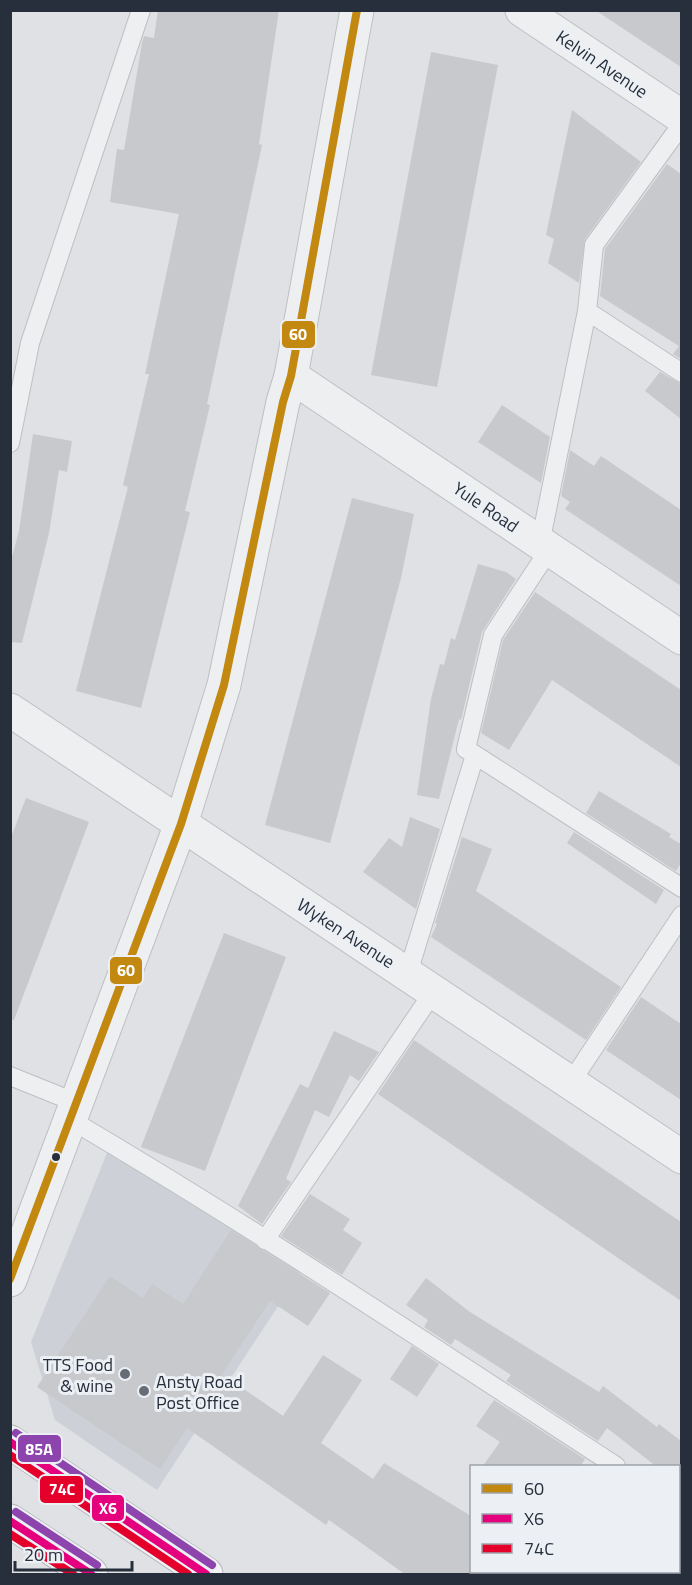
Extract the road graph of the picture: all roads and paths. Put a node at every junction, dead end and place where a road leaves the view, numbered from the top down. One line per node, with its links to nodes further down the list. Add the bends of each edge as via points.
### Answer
1 (141, 10): 9 (lane, via 30,344)
2 (357, 10): 8 (street)
3 (527, 12): 4 (street, Kelvin Avenue)
4 (681, 117)
5 (681, 124): 6 (lane, via 594,245)
6 (587, 311): 7 (lane); 10 (lane)
7 (681, 373)
8 (291, 376): 10 (street, Yule Road); 14 (street, via 224,685)
9 (10, 443)
10 (544, 547): 11 (street, Yule Road); 13 (lane, via 493,635 466,749)
11 (681, 638)
12 (10, 710): 14 (street, Wyken Avenue)
13 (475, 754): 15 (lane); 17 (lane)
14 (181, 824): 17 (street, Wyken Avenue); 20 (street)
15 (681, 888)
16 (681, 915): 19 (lane)
17 (421, 982): 19 (street, Wyken Avenue); 22 (lane)
18 (10, 1076): 20 (lane)
19 (571, 1083): 21 (street, Wyken Avenue)
20 (74, 1112): 22 (lane, via 196,1197); 23 (street)
21 (681, 1157)
22 (266, 1240): 25 (lane)
23 (10, 1280)
24 (10, 1442): 28 (highway)
25 (613, 1465)
26 (10, 1521): 27 (highway)
27 (91, 1575)
28 (206, 1575)

